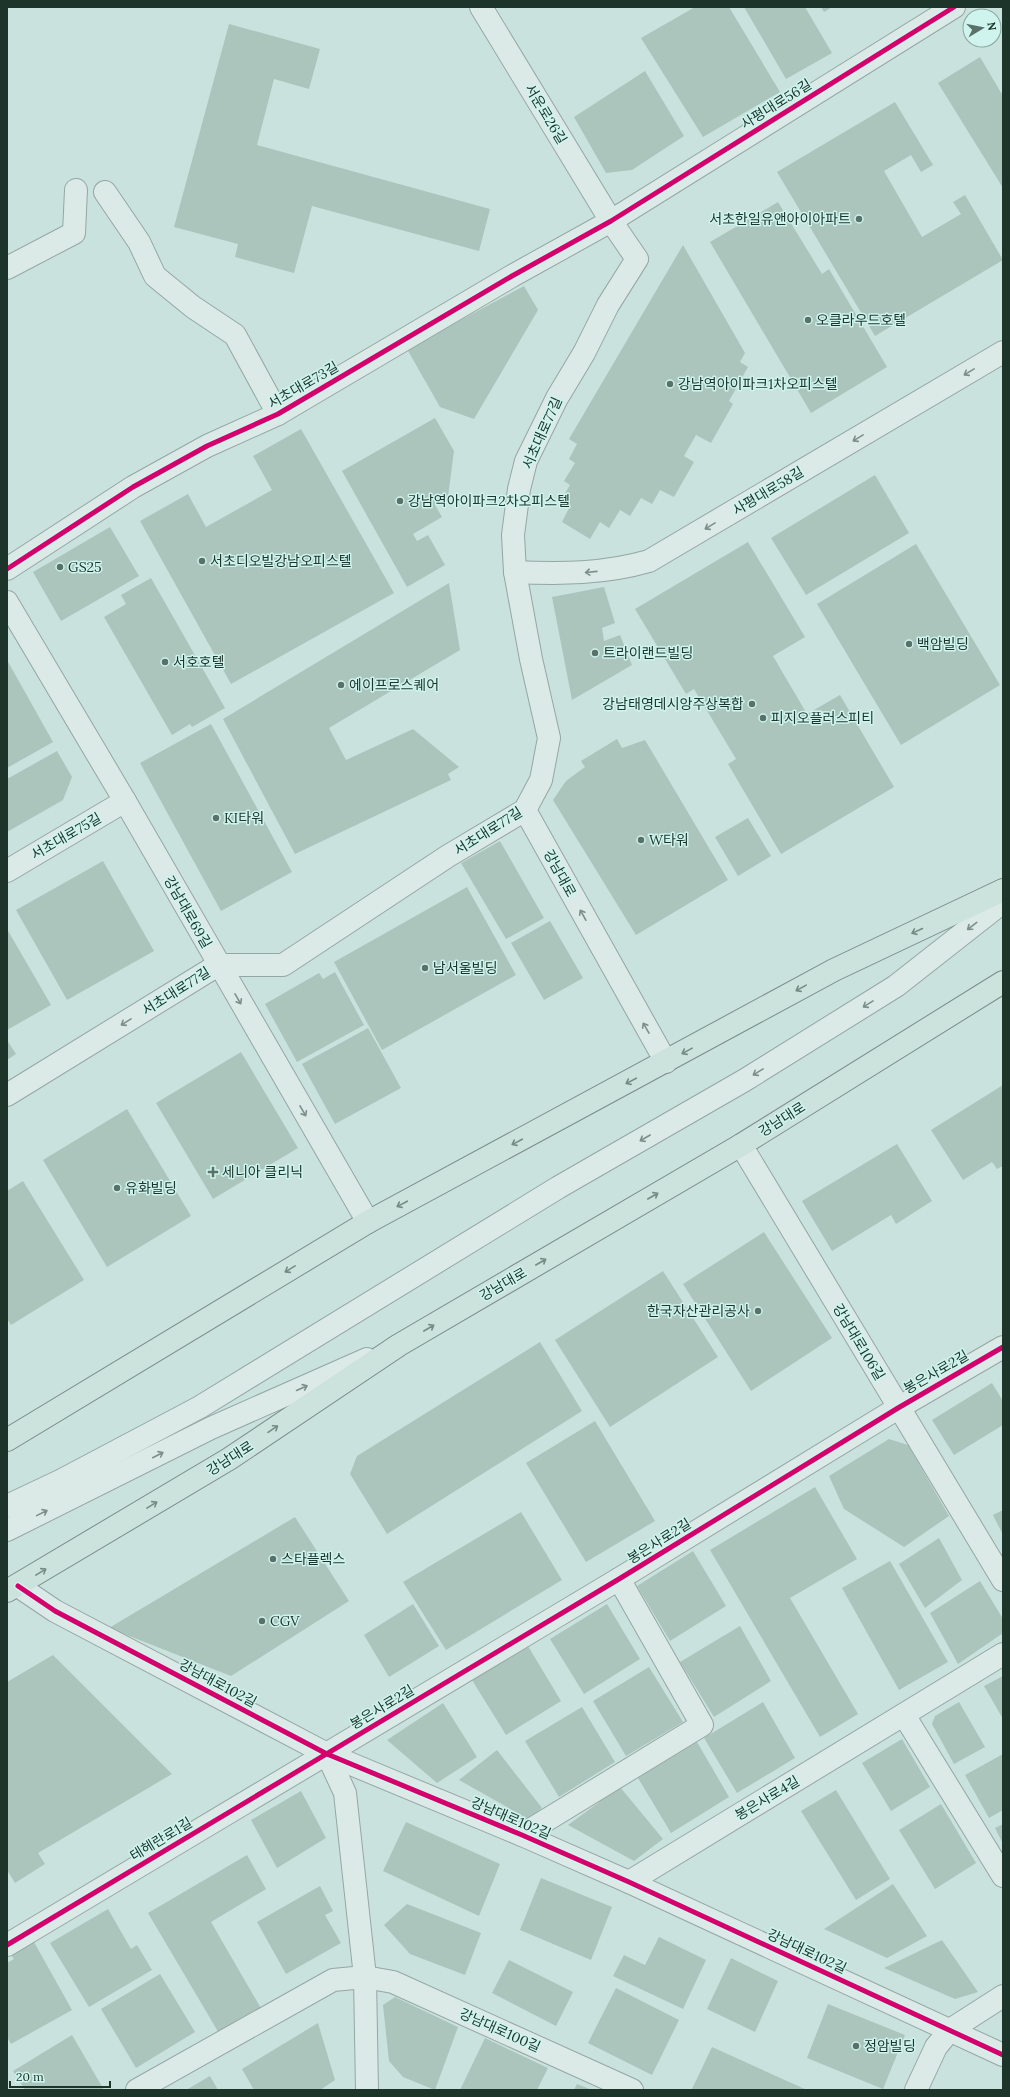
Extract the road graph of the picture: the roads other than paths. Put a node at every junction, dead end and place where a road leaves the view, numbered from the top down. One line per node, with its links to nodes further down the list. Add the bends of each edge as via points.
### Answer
1 (481, 7): 5 (street, 서운로26길)
2 (954, 7): 5 (street, 사평대로56길)
3 (76, 190): 6 (street, via 74,233)
4 (105, 192): 8 (street, via 139,242 155,276 193,307 235,335)
5 (611, 220): 8 (street, 서초대로73길); 10 (street, 서초대로77길, via 637,259 608,305 526,461 519,489 513,535)
6 (7, 268)
7 (1003, 352): 10 (street, 사평대로58길, one-way to 10, via 649,562 588,573)
8 (278, 414): 9 (street, 서초대로73길, via 207,446 133,487)
9 (7, 569)
10 (515, 572): 13 (street, 서초대로77길, via 549,738 541,780)
11 (7, 602): 12 (street, 강남대로69길)
12 (126, 801): 14 (street, 서초대로75길); 17 (street, 강남대로69길)
13 (525, 810): 17 (street, 서초대로77길, via 448,856 283,965); 19 (street, 강남대로, one-way to 13)
14 (7, 871)
15 (1003, 890): 19 (main road, one-way to 19, via 834,970)
16 (1003, 902): 27 (street, one-way to 27, via 896,986 745,1080 559,1187 200,1407)
17 (218, 965): 20 (street, 서초대로77길, one-way to 20); 22 (street, 강남대로69길, one-way to 22)
18 (1003, 982): 21 (main road, 강남대로)
19 (666, 1062): 22 (main road, one-way to 22)
20 (7, 1095)
21 (741, 1145): 23 (main road, 강남대로, one-way to 21); 25 (street, 강남대로106길)
22 (368, 1222): 26 (main road, one-way to 26)
23 (399, 1345): 28 (street, one-way to 23, via 211,1428); 31 (main road, 강남대로, one-way to 23, via 229,1459)
24 (1003, 1347): 25 (street, 봉은사로2길)
25 (898, 1408): 29 (street, 봉은사로2길); 30 (street, 강남대로106길)
26 (7, 1440)
27 (7, 1506)
28 (7, 1530)
29 (619, 1579): 34 (street, 봉은사로2길); 35 (street, 강남대로102길, via 702,1725)
30 (1003, 1580)
31 (13, 1589): 34 (street, 강남대로102길)
32 (1003, 1654): 33 (street, 봉은사로4길)
33 (904, 1714): 36 (street); 37 (street, 봉은사로4길)
34 (327, 1754): 35 (street, 강남대로102길); 38 (street, 테헤란로1길); 39 (street, via 345,1793)
35 (522, 1835): 37 (street, 강남대로102길)
36 (1003, 1876)
37 (629, 1882): 41 (street, 강남대로102길)
38 (7, 1945)
39 (365, 1977): 43 (street, 강남대로100길, via 333,1980); 44 (street); 45 (street, 강남대로100길, via 393,1982)
40 (1003, 1996): 41 (street)
41 (950, 2030): 42 (street, 강남대로102길); 46 (street, via 936,2047)
42 (1003, 2055)
43 (137, 2090)
44 (367, 2090)
45 (632, 2090)
46 (916, 2090)

